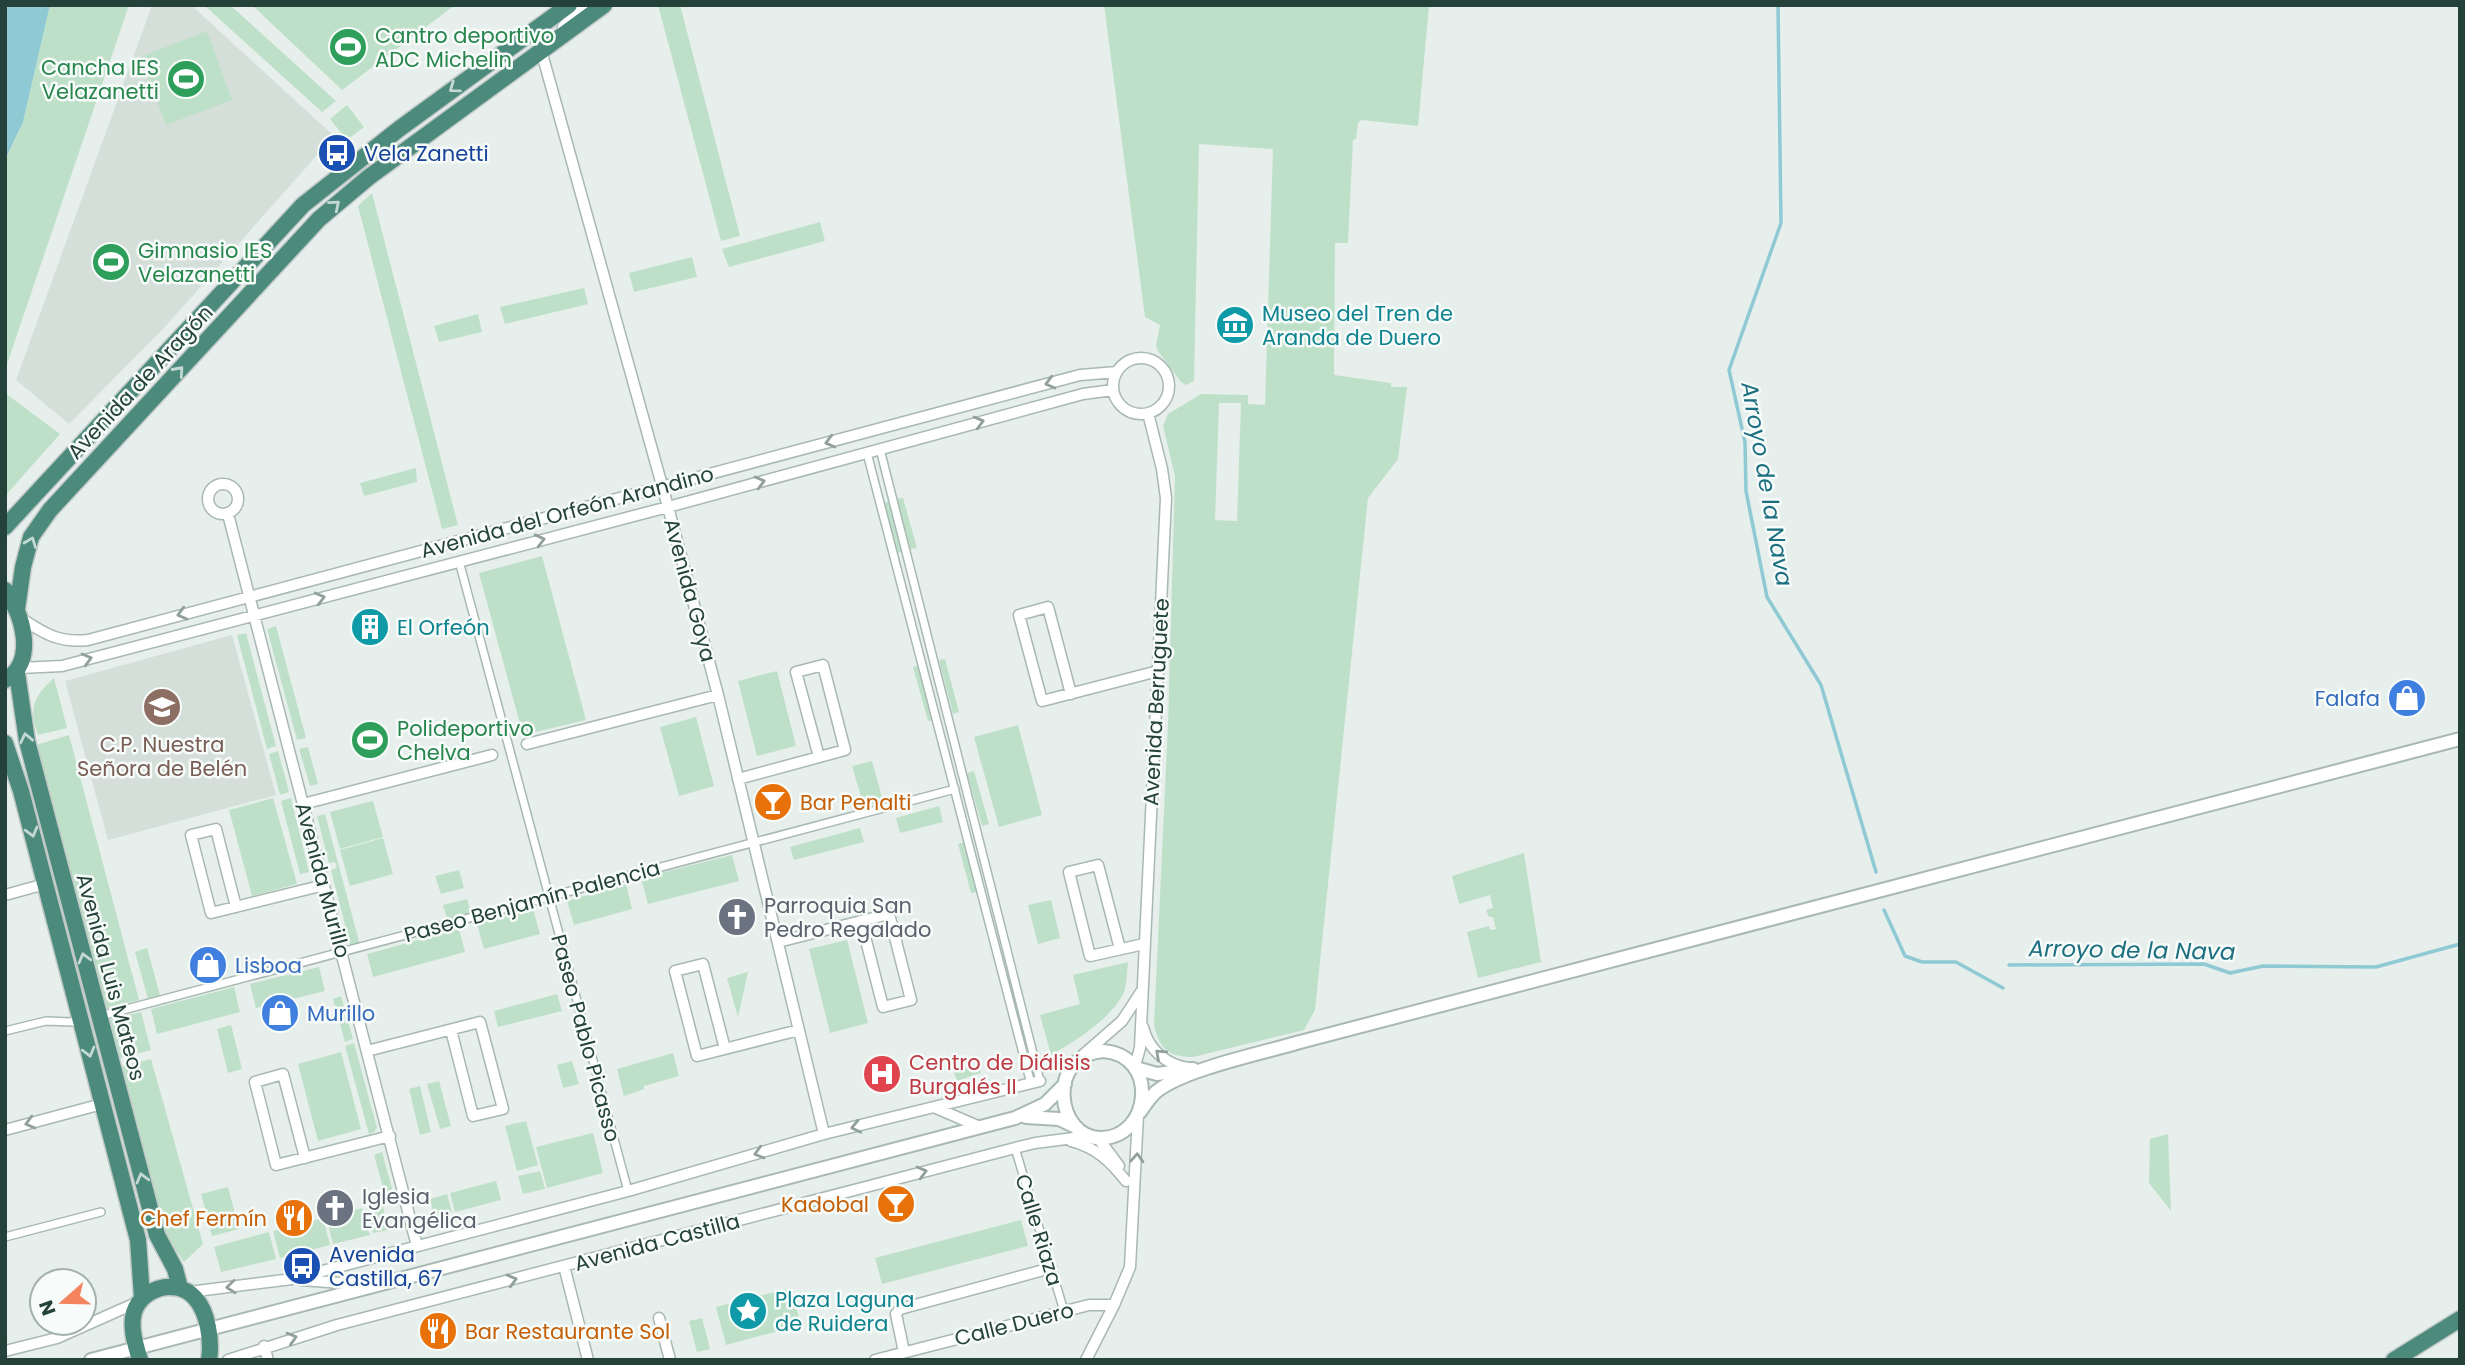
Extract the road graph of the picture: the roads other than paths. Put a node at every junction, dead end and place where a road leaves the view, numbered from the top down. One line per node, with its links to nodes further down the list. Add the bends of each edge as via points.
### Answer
1 (569, 5): 15 (highway, Avenida de Aragón, one-way to 15, via 399,128 303,205)
2 (584, 5): 4 (street)
3 (604, 5): 4 (highway, Avenida de Aragón)
4 (541, 50): 10 (street, Avenida Goya); 23 (highway, Avenida de Aragón, one-way to 4, via 23,567 32,537 50,510 264,276 319,219 369,177)
5 (1117, 372): 6 (street); 7 (street, via 1136,359 1161,366 1168,379 1168,394 1161,406); 10 (street, Avenida del Orfeón Arandino, one-way to 10, via 1080,374)
6 (1113, 390): 7 (street, via 1126,410); 8 (street, Avenida del Orfeón Arandino, one-way to 6)
7 (1148, 414): 27 (street, Avenida Berruguete, via 1166,498)
8 (880, 449): 9 (street, Avenida del Orfeón Arandino); 11 (street)
9 (867, 453): 12 (street); 13 (street, Avenida del Orfeón Arandino, one-way to 9)
10 (663, 486): 13 (street, Avenida Goya); 20 (street, Avenida del Orfeón Arandino)
11 (891, 493): 12 (street); 16 (street)
12 (879, 497): 17 (street)
13 (668, 507): 18 (street, Avenida del Orfeón Arandino, one-way to 13); 30 (street, Avenida Goya)
14 (228, 514): 20 (street, Avenida Murillo)
15 (5, 527)
16 (907, 554): 17 (street); 21 (street)
17 (894, 557): 22 (street)
18 (459, 561): 24 (street, Avenida del Orfeón Arandino, one-way to 18); 50 (street, Paseo Pablo Picasso)
19 (5, 590): 23 (highway)
20 (248, 596): 23 (street, Avenida del Orfeón Arandino, one-way to 23, via 76,641 47,634); 24 (street, Avenida Murillo)
21 (920, 606): 22 (street); 25 (street)
22 (908, 610): 26 (street)
23 (19, 614): 28 (highway, Avenida de Aragón, via 23,653)
24 (254, 615): 28 (street, Avenida del Orfeón Arandino, one-way to 24, via 62,666); 41 (street, Avenida Murillo)
25 (933, 657): 26 (street); 31 (street)
26 (922, 660): 32 (street)
27 (1158, 671): 29 (street); 56 (street, Avenida Berruguete)
28 (14, 674): 100 (highway, Avenida Luis Mateos, one-way to 28, via 157,1235 27,741)
29 (1071, 694): 29 (street, via 1042,701 1020,615 1048,607)
30 (718, 695): 35 (street); 39 (street, Avenida Goya)
31 (949, 722): 32 (street); 38 (street)
32 (939, 725): 40 (street)
33 (2460, 739): 74 (street)
34 (5, 743): 45 (highway, Avenida Luis Mateos, one-way to 45)
35 (527, 744)
36 (492, 755): 41 (street)
37 (819, 757): 37 (street, via 845,750 823,665 796,672); 39 (street)
38 (963, 778): 40 (street, Paseo Benjamín Palencia); 42 (street)
39 (738, 779): 44 (street, Avenida Goya)
40 (954, 785): 43 (street); 44 (street, Paseo Benjamín Palencia)
41 (303, 804): 46 (street, Avenida Murillo)
42 (978, 834): 43 (street); 47 (street)
43 (967, 836): 49 (street)
44 (753, 842): 50 (street, Paseo Benjamín Palencia); 55 (street, Avenida Goya)
45 (45, 884): 48 (street); 77 (highway, Avenida Luis Mateos, one-way to 77)
46 (324, 885): 51 (street); 58 (street, Avenida Murillo)
47 (993, 894): 49 (street); 53 (street)
48 (5, 895)
49 (983, 896): 54 (street)
50 (548, 897): 58 (street, Paseo Benjamín Palencia); 91 (street, Paseo Pablo Picasso)
51 (236, 907): 51 (street, via 211,913 191,835 216,829)
52 (861, 921): 52 (street, via 889,914 911,1000 883,1007); 55 (street)
53 (1001, 928): 54 (street); 59 (street)
54 (992, 931): 60 (street)
55 (778, 942): 68 (street, Avenida Goya)
56 (1144, 944): 57 (street); 61 (street, Avenida Berruguete)
57 (1120, 949): 57 (street, via 1090,956 1069,872 1098,865)
58 (341, 952): 62 (street, Paseo Benjamín Palencia); 71 (street, Avenida Murillo)
59 (1014, 978): 60 (street); 64 (street)
60 (1004, 981): 65 (street)
61 (1141, 992): 63 (street, Avenida Berruguete); 72 (street, Avenida Berruguete, via 1122,1021)
62 (108, 1014)
63 (1141, 1016): 73 (street, Avenida Berruguete); 74 (street, one-way to 63, via 1181,1067 1157,1054)
64 (1024, 1017): 65 (street); 75 (street)
65 (1014, 1020): 75 (street)
66 (72, 1022): 69 (street, via 46,1021)
67 (450, 1030): 67 (street, via 480,1022 503,1109 473,1116); 71 (street)
68 (799, 1030): 70 (street); 84 (street, Avenida Goya)
69 (5, 1031)
70 (725, 1049): 70 (street, via 697,1056 675,971 703,964)
71 (368, 1051): 85 (street, Avenida Murillo)
72 (1083, 1055): 73 (street, via 1112,1052 1127,1057); 76 (street, via 1071,1067)
73 (1135, 1067): 74 (street, via 1157,1074); 79 (street, via 1142,1091)
74 (1205, 1068): 79 (street, via 1157,1090)
75 (1035, 1082): 78 (street, Avenida Castilla)
76 (1065, 1084): 80 (street, Avenida Castilla, via 1045,1104); 81 (street, via 1065,1107)
77 (102, 1104): 83 (street, one-way to 83); 101 (highway, Avenida Luis Mateos, via 138,1240)
78 (935, 1108): 82 (street); 84 (street, Avenida Castilla, one-way to 84)
79 (1139, 1114): 86 (street, via 1121,1133); 92 (street, one-way to 79)
80 (1015, 1118): 81 (street, Avenida Castilla, via 1047,1117); 82 (street, Avenida Castilla)
81 (1074, 1126): 86 (street)
82 (980, 1127): 99 (street, Avenida Castilla)
83 (5, 1130)
84 (824, 1134): 91 (street, Avenida Castilla, one-way to 91)
85 (390, 1136): 89 (street); 95 (street, Avenida Murillo)
86 (1094, 1138): 87 (street, Avenida Castilla); 90 (street, via 1117,1161)
87 (1064, 1139): 88 (street, Avenida Castilla); 90 (street, via 1102,1154)
88 (1015, 1148): 96 (street, Avenida Castilla, one-way to 88); 97 (street, Calle Riaza)
89 (305, 1158): 89 (street, via 276,1165 255,1082 283,1074)
90 (1126, 1181): 92 (street)
91 (628, 1191): 95 (street, Avenida Castilla)
92 (1133, 1202): 102 (street, via 1130,1267)
93 (101, 1212): 94 (street)
94 (5, 1237)
95 (417, 1246): 98 (street, Avenida Castilla)
96 (564, 1266): 107 (street, Avenida Castilla, one-way to 96); 115 (street)
97 (1051, 1268): 103 (street, Calle Riaza); 109 (street, via 900,1308 895,1321)
98 (292, 1279): 99 (street, Avenida Castilla); 100 (street, Avenida Castilla, one-way to 100)
99 (377, 1286): 106 (street, Avenida Castilla)
100 (184, 1290): 101 (highway, via 153,1290); 106 (highway, Avenida Luis Mateos, via 202,1308)
101 (140, 1299): 108 (street, via 57,1338); 110 (highway, Avenida Luis Mateos, via 132,1327)
102 (1114, 1305): 103 (street, Calle Duero); 118 (street)
103 (1064, 1311): 109 (street, Calle Duero)
104 (659, 1318): 116 (street)
105 (2460, 1319): 119 (highway)
106 (208, 1330): 110 (street, Avenida Castilla); 112 (highway)
107 (264, 1346): 113 (street, Avenida Castilla); 114 (street)
108 (5, 1351)
109 (904, 1352): 117 (street, Calle Duero)
110 (138, 1354): 111 (street, Avenida Castilla)
111 (91, 1360)
112 (209, 1360)
113 (228, 1360)
114 (268, 1360)
115 (588, 1360)
116 (670, 1360)
117 (875, 1360)
118 (1086, 1360)
119 (2394, 1360)

